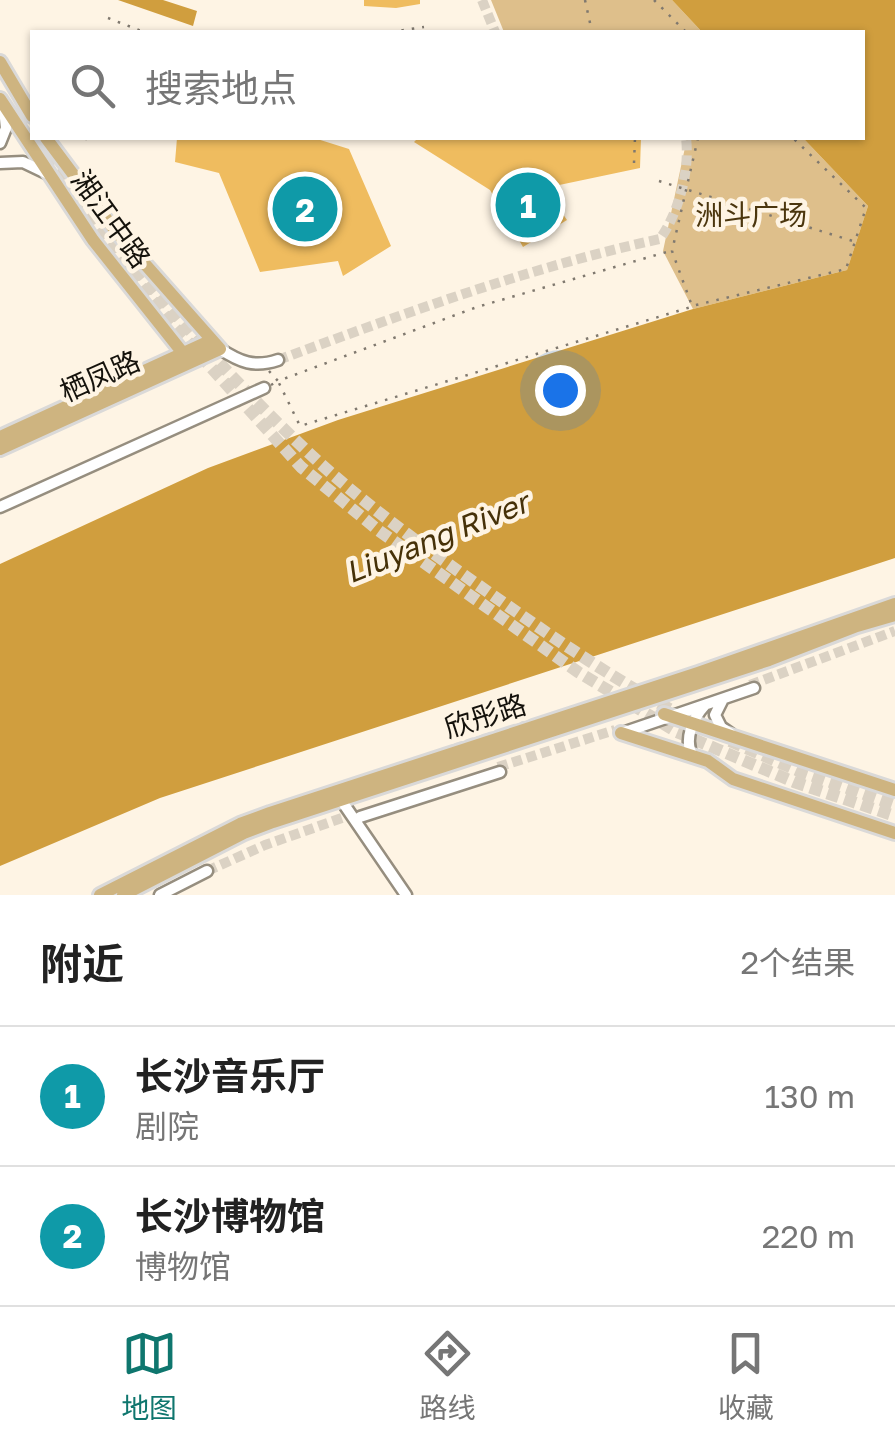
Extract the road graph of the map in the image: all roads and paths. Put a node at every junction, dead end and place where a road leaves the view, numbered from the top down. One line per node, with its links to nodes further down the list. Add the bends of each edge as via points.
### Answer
1 (585, 0): 7 (path)
2 (654, 0): 8 (path)
3 (108, 18): 5 (path)
4 (424, 27): 6 (path)
5 (139, 30)
6 (404, 30)
7 (592, 30)
8 (684, 30)
9 (0, 62): 11 (main road)
10 (1, 101): 17 (street, via 6,128); 21 (main road, 湘江中路)
11 (30, 113)
12 (48, 140): 27 (main road, 湘江中路)
13 (87, 140): 18 (path)
14 (635, 140): 20 (path)
15 (697, 140): 23 (path)
16 (795, 140): 24 (path, via 866,208)
17 (0, 143)
18 (92, 144)
19 (0, 163): 21 (street, via 31,163)
20 (634, 163)
21 (48, 174): 28 (main road, 湘江中路)
22 (660, 181): 23 (path)
23 (684, 188): 24 (path); 25 (path)
24 (855, 242): 26 (path, via 846,269)
25 (672, 251): 26 (path); 31 (path, via 477,308)
26 (692, 306): 31 (path, via 300,426)
27 (216, 344): 28 (main road, 栖凤路); 30 (street, via 241,363)
28 (187, 358): 33 (main road, 栖凤路); 34 (main road, 栖凤路)
29 (278, 360): 30 (street)
30 (264, 365): 31 (path)
31 (278, 381): 32 (path)
32 (264, 388): 35 (street)
33 (0, 437)
34 (0, 449)
35 (0, 507)
36 (895, 604): 48 (main road, 欣彤路)
37 (895, 615): 48 (main road, 欣彤路)
38 (752, 687): 39 (street)
39 (722, 697): 40 (street); 41 (street); 44 (street, via 715,715)
40 (705, 705): 41 (street); 42 (street)
41 (668, 715): 42 (main road); 43 (street)
42 (693, 723): 44 (main road); 45 (street)
43 (617, 732): 45 (main road)
44 (736, 738): 47 (main road)
45 (693, 756): 50 (main road, via 733,779)
46 (499, 769): 49 (street)
47 (895, 790)
48 (335, 796): 51 (main road, 欣彤路, via 240,824); 52 (main road, 欣彤路); 55 (street)
49 (359, 815)
50 (895, 834)
51 (100, 895)
52 (123, 895)
53 (160, 895): 54 (street, via 208,874)
54 (174, 895)
55 (402, 895)

